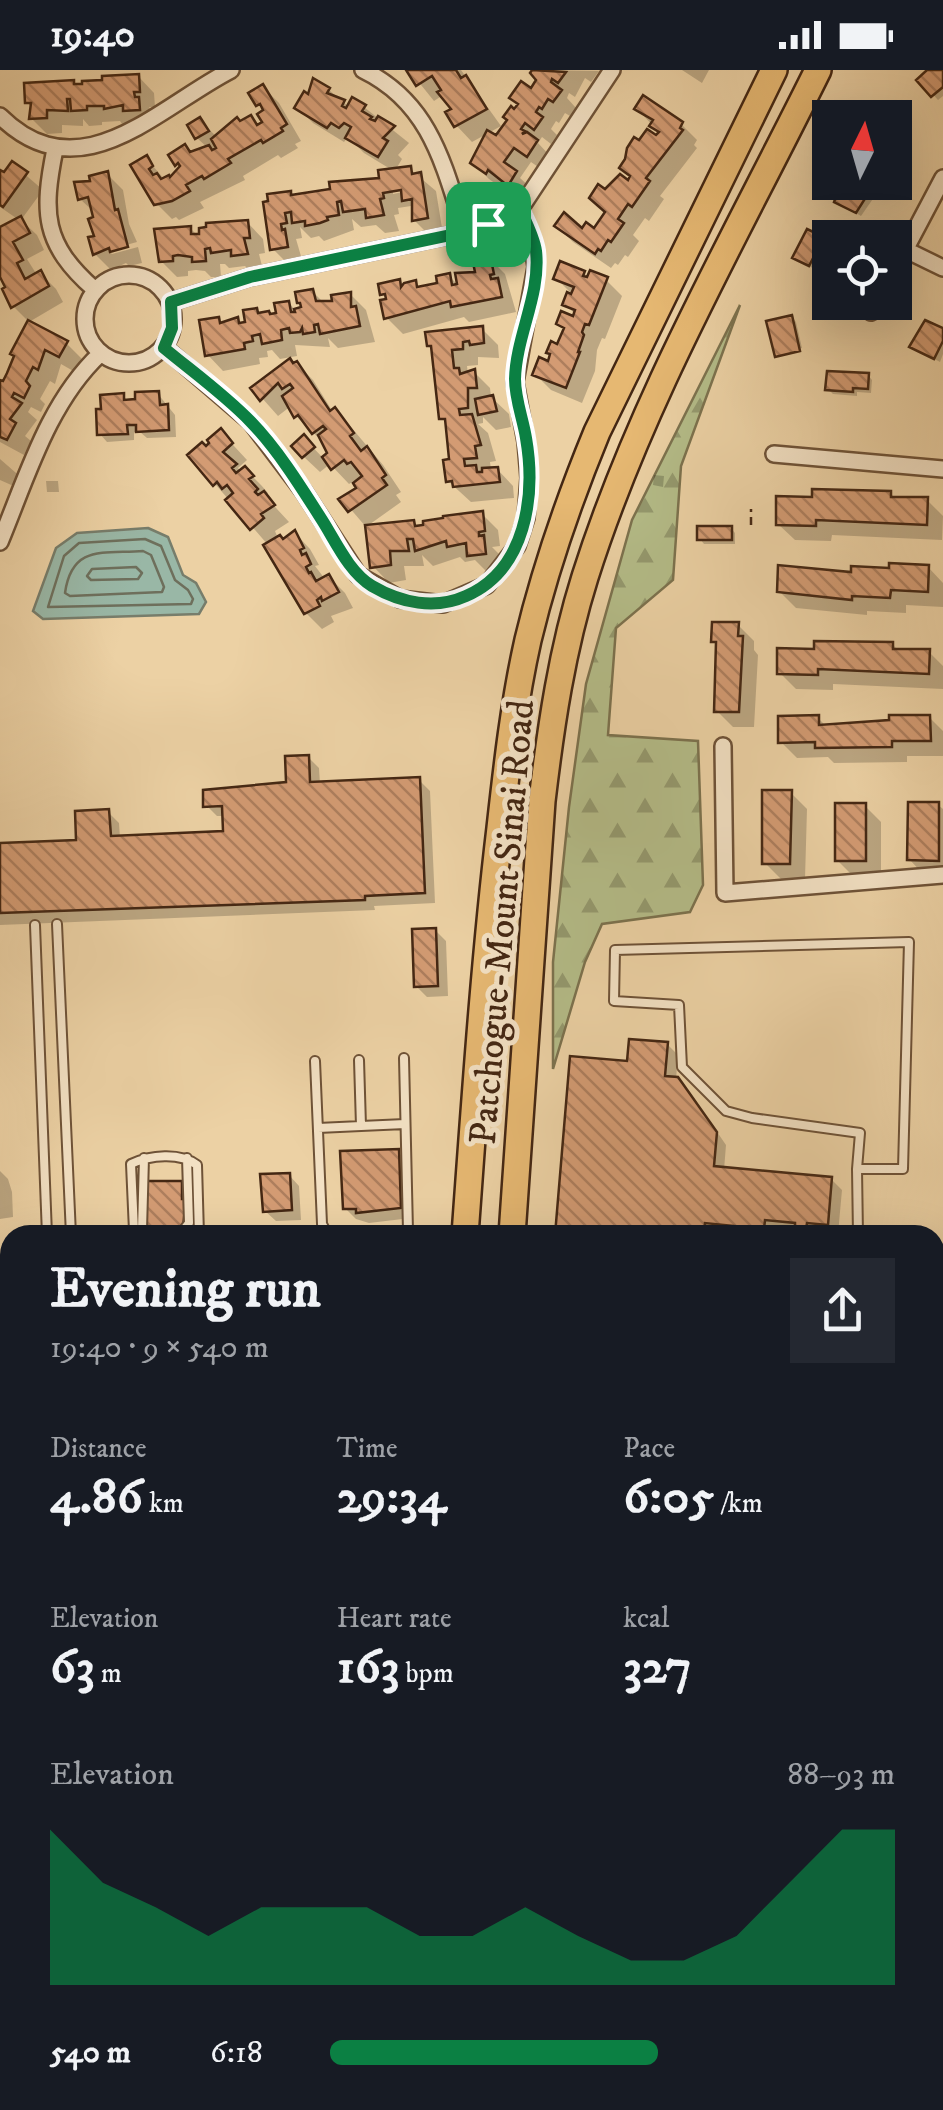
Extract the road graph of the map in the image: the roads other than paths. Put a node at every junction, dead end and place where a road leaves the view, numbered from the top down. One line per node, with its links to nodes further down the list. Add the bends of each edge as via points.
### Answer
1 (231, 70): 7 (street, via 116,138)
2 (363, 70): 10 (street, via 411,106 438,145)
3 (612, 70): 9 (street)
4 (774, 70): 42 (highway, Patchogue-Mount Sinai Road, via 596,432 541,590 509,748)
5 (818, 70): 43 (highway, Patchogue-Mount Sinai Road, via 647,416 602,526 570,631 542,802)
6 (0, 116): 7 (street, via 23,137)
7 (54, 148): 14 (street, via 48,206 55,244)
8 (943, 178): 11 (street)
9 (520, 209): 10 (street); 16 (street, via 536,251 515,382 529,478 526,518 504,566 464,597 418,603 358,575 251,422)
10 (465, 232): 15 (street, via 250,277)
11 (912, 238)
12 (912, 253): 13 (street)
13 (943, 268)
14 (94, 289): 15 (street, via 119,276 140,276); 17 (street, via 85,325)
15 (171, 302): 16 (street)
16 (164, 348): 17 (street, via 138,361)
17 (100, 354): 20 (street, via 57,407)
18 (774, 454): 19 (street)
19 (943, 469)
20 (0, 542)
21 (722, 746): 22 (street, via 725,892)
22 (943, 876)
23 (57, 924): 35 (lane)
24 (35, 925): 34 (lane)
25 (404, 1058): 28 (lane)
26 (359, 1060): 29 (lane)
27 (316, 1062): 30 (lane)
28 (405, 1124): 29 (lane); 41 (lane)
29 (362, 1126): 30 (lane)
30 (318, 1128): 40 (lane)
31 (144, 1158): 32 (lane); 36 (lane, via 132,1164); 37 (lane)
32 (187, 1158): 38 (lane); 39 (lane, via 197,1165)
33 (856, 1169): 33 (lane, via 860,1134 726,1112 709,1098 682,1067 679,1005 614,1002 615,950 909,942 903,1169); 44 (lane)
34 (47, 1225)
35 (70, 1225)
36 (134, 1225)
37 (142, 1225)
38 (187, 1225)
39 (198, 1225)
40 (323, 1225)
41 (408, 1225)
42 (466, 1225)
43 (513, 1225)
44 (858, 1225)

